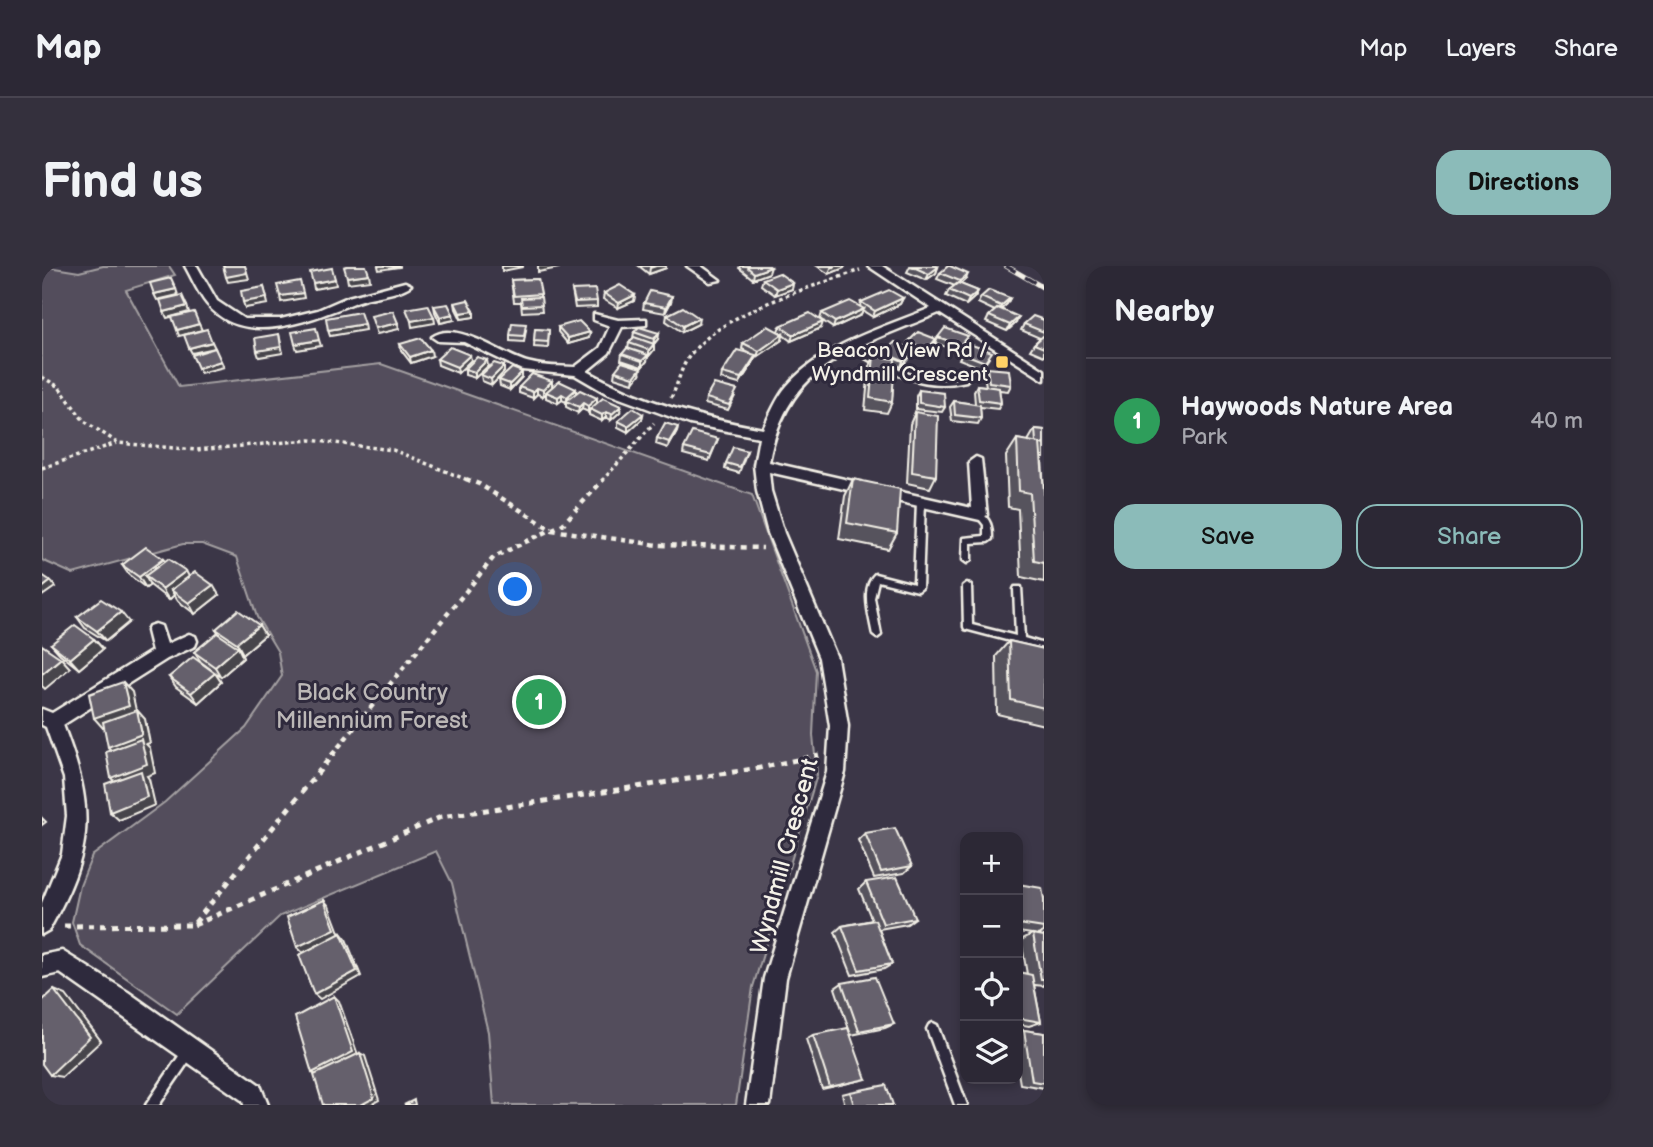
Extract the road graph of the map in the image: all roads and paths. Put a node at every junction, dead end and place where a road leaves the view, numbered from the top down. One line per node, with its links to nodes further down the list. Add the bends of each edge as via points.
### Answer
1 (191, 266): 5 (street, via 212,303 241,323 281,323)
2 (693, 266): 4 (street)
3 (873, 266): 6 (street); 16 (path, via 736,319 701,342 687,359)
4 (714, 280)
5 (405, 285)
6 (939, 309): 11 (street, Wyndmill Crescent); 13 (street)
7 (597, 317): 9 (street)
8 (642, 321): 9 (street)
9 (617, 324): 12 (street, via 605,350)
10 (438, 337): 12 (street, via 466,338 527,367)
11 (849, 346): 15 (lane, via 905,375 953,384); 17 (street, Wyndmill Crescent, via 791,389)
12 (578, 371): 16 (street, via 611,390)
13 (1044, 376)
14 (42, 377): 18 (path, via 60,387 84,421)
15 (964, 380)
16 (664, 409): 17 (street, via 695,421); 24 (path, via 572,515)
17 (767, 434): 20 (street, Wyndmill Crescent)
18 (118, 443): 21 (path); 24 (path, via 196,450 310,440 393,450 480,484)
19 (976, 462): 23 (street)
20 (761, 465): 22 (street); 25 (street, Wyndmill Crescent)
21 (42, 468)
22 (921, 501): 23 (street); 30 (lane, via 918,588 875,577 870,598)
23 (980, 515): 26 (lane, via 988,524 988,539 967,540)
24 (552, 530): 25 (path, via 658,545); 38 (path, via 494,557)
25 (781, 547): 36 (street, Wyndmill Crescent, via 828,657 839,726)
26 (967, 560)
27 (967, 586): 32 (lane, via 968,627)
28 (1018, 589): 32 (lane)
29 (155, 631): 34 (street)
30 (877, 635)
31 (190, 641): 34 (street)
32 (1020, 641): 33 (lane)
33 (1044, 647)
34 (161, 653): 35 (street)
35 (48, 719): 37 (street, via 73,780 78,809 71,860)
36 (838, 751): 38 (path, via 760,768 441,817); 44 (street, Wyndmill Crescent, via 836,772 775,978)
37 (49, 925): 38 (path)
38 (193, 925)
39 (42, 966): 41 (street, via 62,962)
40 (933, 1029): 45 (lane)
41 (189, 1051): 42 (lane); 43 (street, via 252,1093)
42 (152, 1105)
43 (256, 1105)
44 (758, 1105)
45 (961, 1105)

